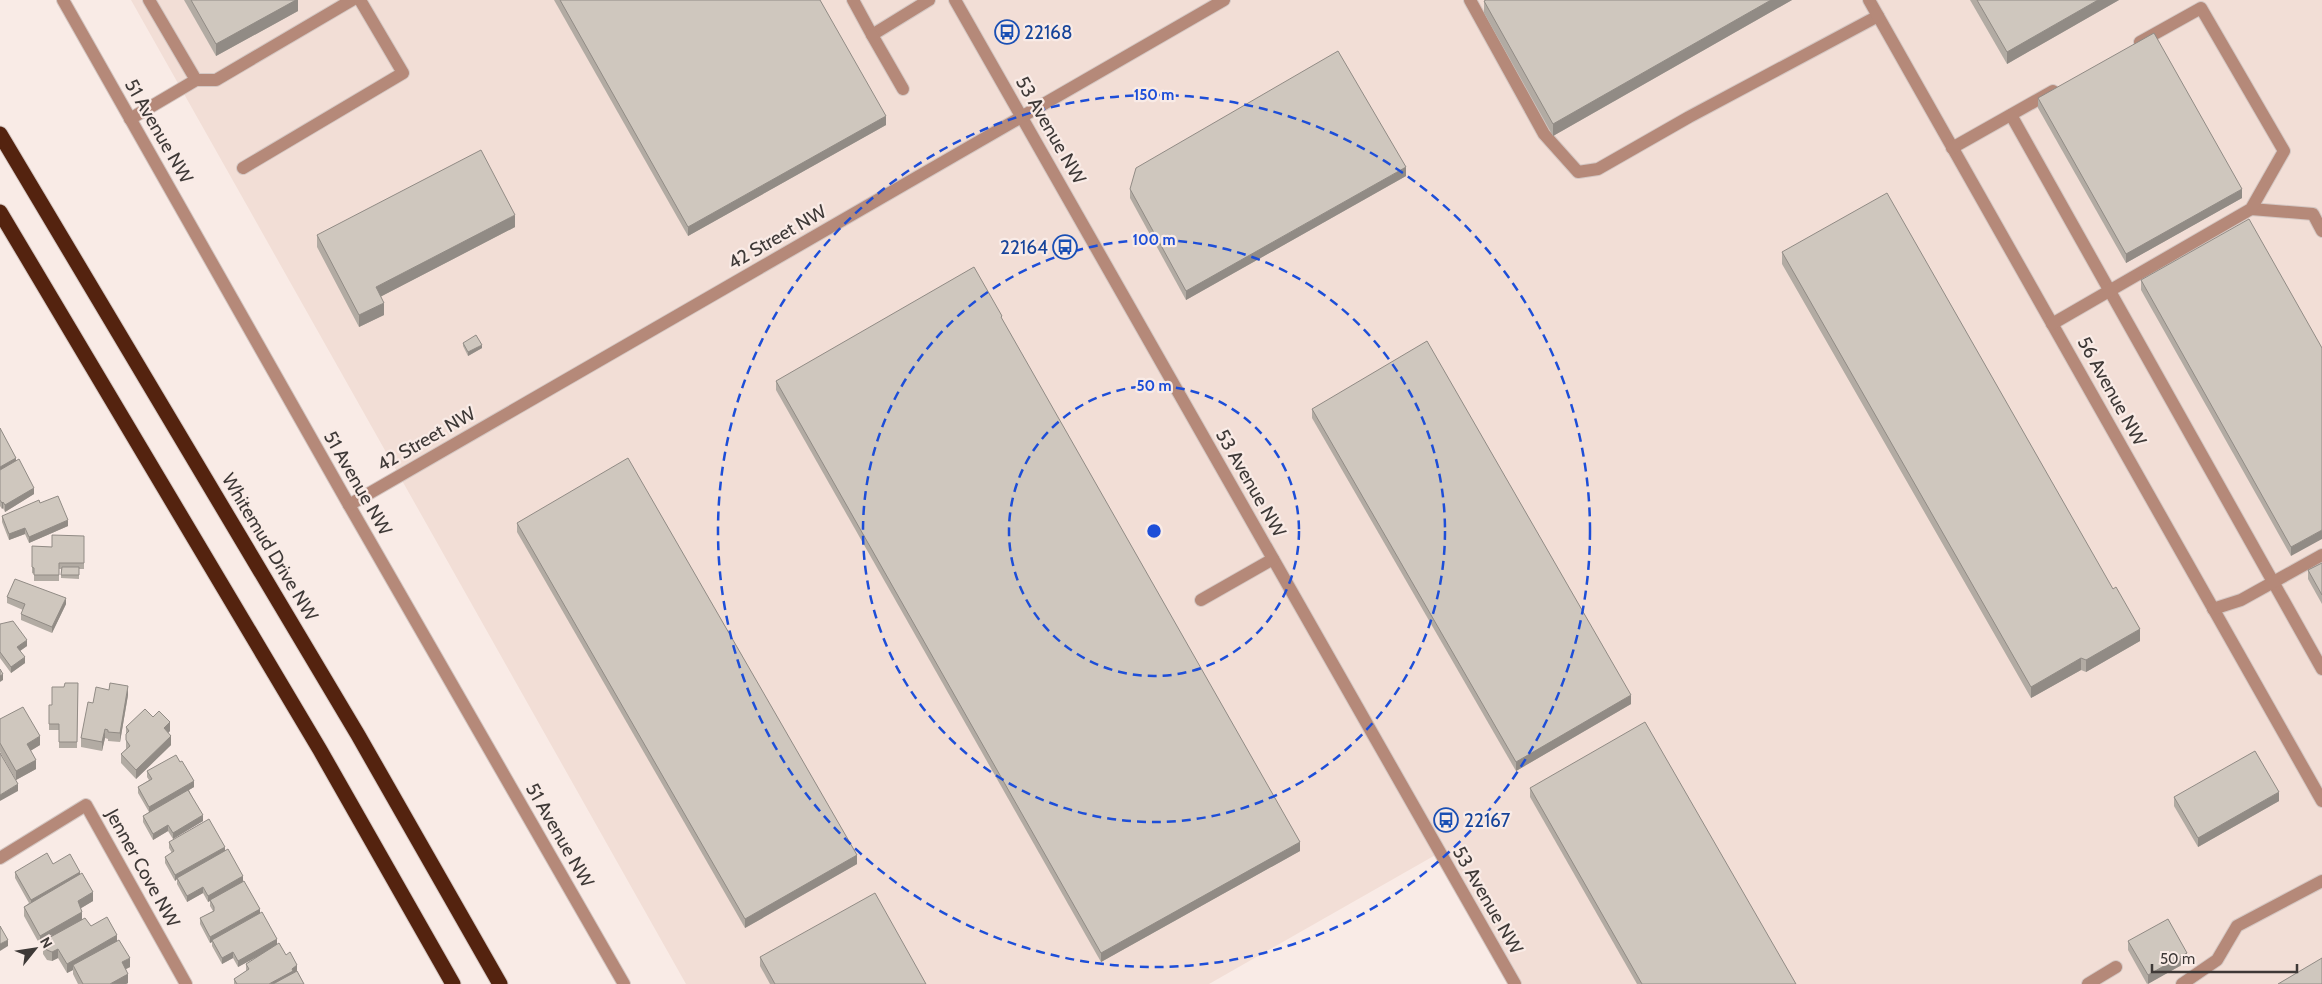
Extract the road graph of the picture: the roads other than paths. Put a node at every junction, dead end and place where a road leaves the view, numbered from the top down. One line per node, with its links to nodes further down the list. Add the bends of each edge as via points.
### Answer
1 (63, 0): 19 (street, 51 Avenue NW)
2 (150, 0): 14 (street)
3 (360, 0): 22 (street, via 403,73)
4 (853, 0): 12 (street)
5 (929, 0): 12 (street)
6 (955, 0): 18 (street, 53 Avenue NW)
7 (1224, 0): 18 (street, 42 Street NW)
8 (1470, 0): 11 (street, via 1544,134 1578,172 1598,169 1689,116)
9 (1869, 0): 11 (street, 56 Avenue NW)
10 (346, 2): 14 (street, via 216,80)
11 (1878, 16): 21 (street, 56 Avenue NW)
12 (872, 34): 16 (street)
13 (2132, 47): 23 (street, via 2200,8 2284,151)
14 (196, 80): 19 (street)
15 (2063, 86): 17 (street)
16 (903, 89)
17 (2011, 115): 21 (street); 26 (street)
18 (1023, 117): 28 (street, 42 Street NW); 30 (street, 53 Avenue NW)
19 (130, 118): 28 (street, 51 Avenue NW)
20 (0, 134): 41 (highway, Whitemud Drive NW, via 358,735)
21 (1952, 148): 27 (street, 56 Avenue NW)
22 (243, 168)
23 (2251, 208): 25 (street, via 2312,214); 26 (street)
24 (0, 212): 40 (highway, via 320,750)
25 (2322, 231)
26 (2109, 290): 27 (street); 31 (street)
27 (2052, 324): 33 (street, 56 Avenue NW)
28 (349, 505): 42 (street, 51 Avenue NW)
29 (2322, 555): 31 (street)
30 (1273, 559): 32 (street); 43 (street, 53 Avenue NW)
31 (2273, 582): 33 (street, via 2241,600); 34 (street)
32 (1201, 600)
33 (2213, 609): 35 (street, 56 Avenue NW)
34 (2322, 669)
35 (2322, 801)
36 (0, 858): 39 (street, Jenner Cove NW, via 86,805)
37 (2322, 881): 45 (street, via 2237,926 2217,960)
38 (2116, 967): 44 (street)
39 (186, 984)
40 (453, 984)
41 (500, 984)
42 (624, 984)
43 (1515, 984)
44 (2088, 984)
45 (2182, 984)

